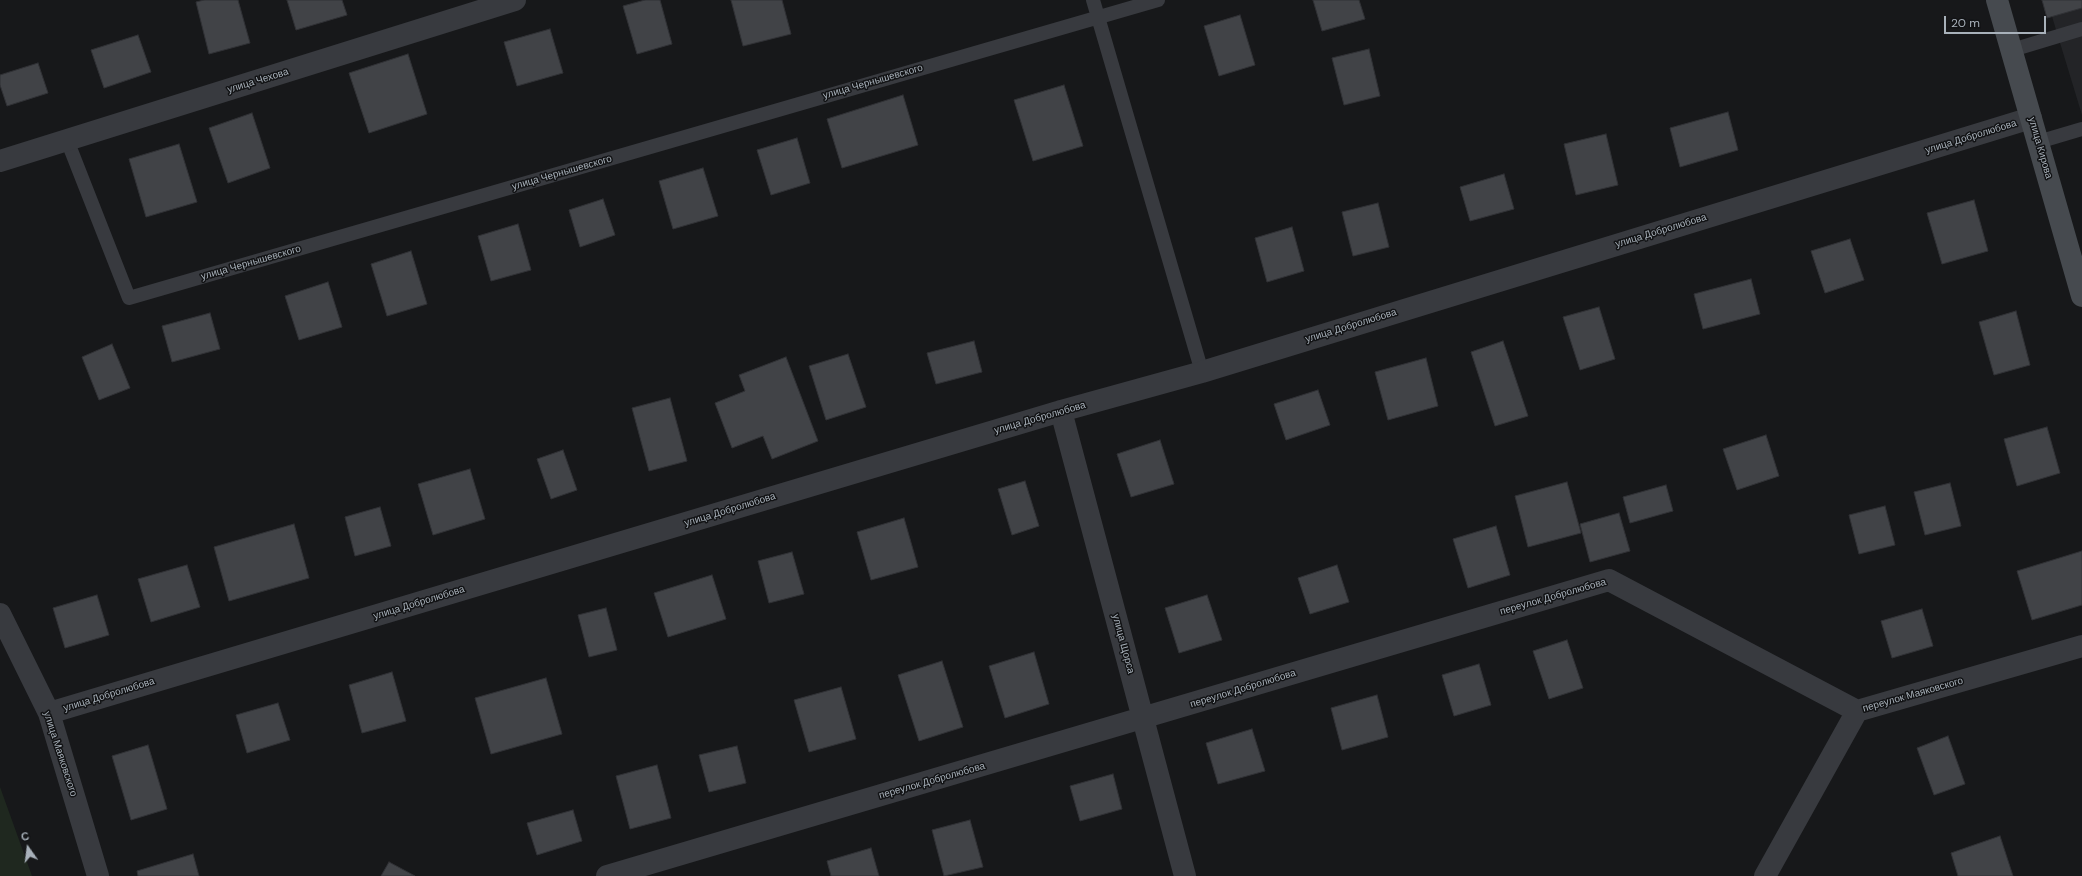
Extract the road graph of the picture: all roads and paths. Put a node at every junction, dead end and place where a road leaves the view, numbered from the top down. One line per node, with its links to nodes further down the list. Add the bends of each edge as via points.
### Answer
1 (515, 0): 10 (street, улица Чехова)
2 (1093, 0): 5 (lane)
3 (1158, 0): 5 (lane, улица Чернышевского)
4 (1997, 0): 7 (main road, улица Кирова)
5 (1098, 17): 10 (lane, улица Чернышевского, via 129,298); 14 (lane)
6 (2082, 29): 7 (lane)
7 (2012, 50): 8 (main road, улица Кирова)
8 (2031, 118): 11 (main road, улица Кирова); 14 (street, улица Добролюбова)
9 (2082, 129): 11 (lane)
10 (67, 140): 12 (street, улица Чехова)
11 (2038, 142): 13 (main road, улица Кирова)
12 (0, 161)
13 (2082, 296)
14 (1202, 372): 15 (street, улица Добролюбова)
15 (1061, 411): 19 (street, улица Добролюбова); 20 (street, улица Щорса)
16 (0, 614): 19 (street, улица Маяковского)
17 (2082, 646): 18 (street, переулок Маяковского)
18 (1857, 711): 20 (street, переулок Добролюбова, via 1609,580); 24 (street, переулок Маяковского)
19 (49, 713): 21 (street, улица Маяковского)
20 (1143, 719): 22 (street, переулок Добролюбова); 23 (street, улица Щорса)
21 (98, 876)
22 (607, 876)
23 (1185, 876)
24 (1765, 876)

